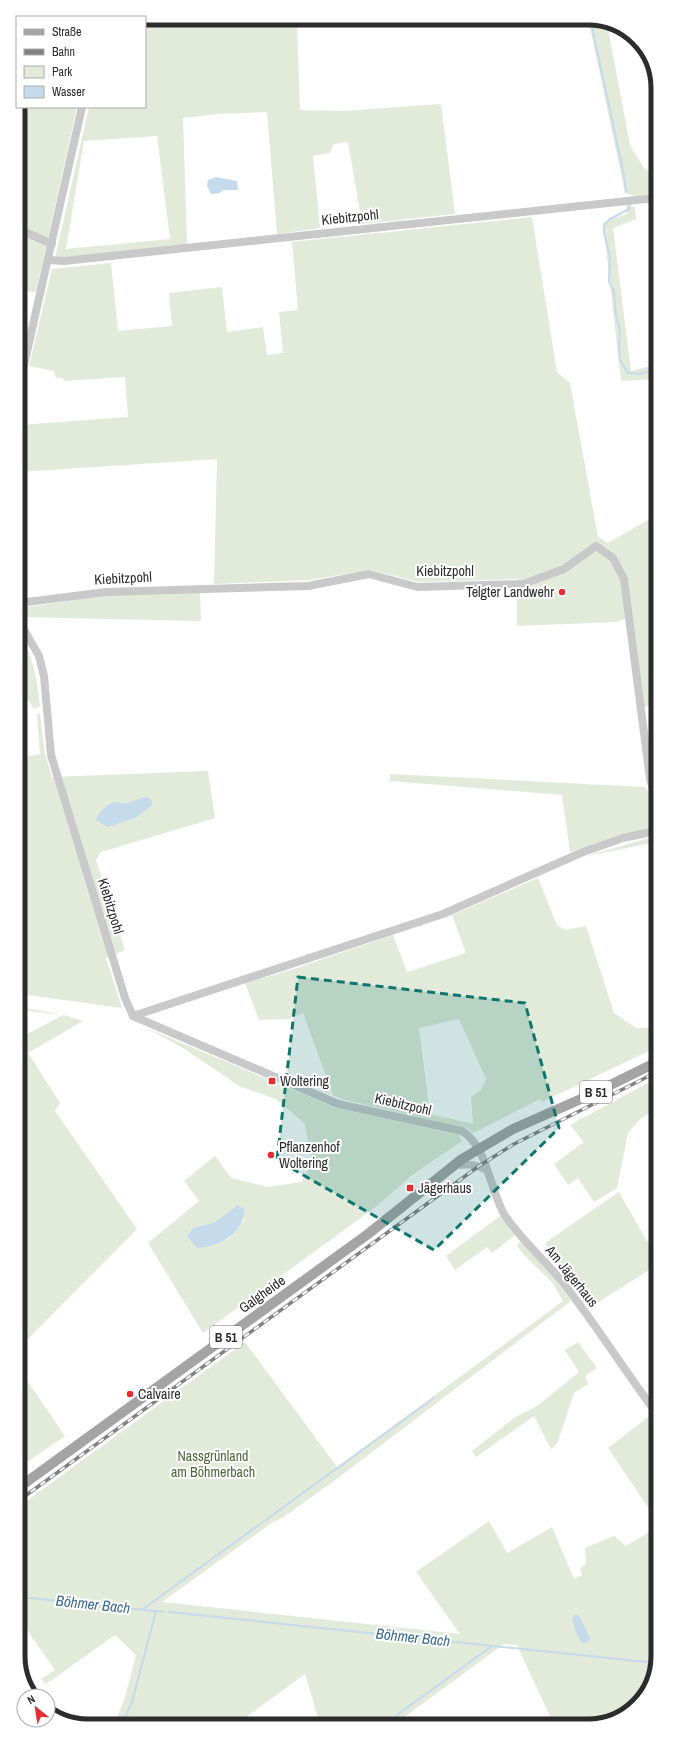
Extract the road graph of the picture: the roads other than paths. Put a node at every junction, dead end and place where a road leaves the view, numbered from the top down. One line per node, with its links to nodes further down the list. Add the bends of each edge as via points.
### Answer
1 (82, 108): 4 (street)
2 (651, 198): 5 (street, Kiebitzpohl, via 64,261)
3 (25, 232): 4 (street)
4 (52, 244): 5 (street)
5 (48, 260): 6 (street)
6 (25, 361)
7 (25, 602): 9 (street, Kiebitzpohl, via 112,591 308,586 369,574 417,587 522,584 564,569 596,546 613,558 624,579)
8 (25, 632): 11 (street, Kiebitzpohl, via 39,656 44,676 53,762 125,998)
9 (651, 782)
10 (651, 832): 11 (street, via 623,838 583,852 443,914)
11 (133, 1016): 13 (street, Kiebitzpohl, via 338,1104 462,1131 470,1136)
12 (651, 1065): 13 (main road, B 51, via 520,1125)
13 (477, 1149): 14 (main road, Galgheide / B 51); 15 (street, Am Jägerhaus)
14 (454, 1165): 15 (street, via 470,1164); 17 (main road, Galgheide / B 51, via 368,1234)
15 (487, 1170): 16 (street, Am Jägerhaus, via 504,1214 554,1271)
16 (651, 1406)
17 (25, 1483)

